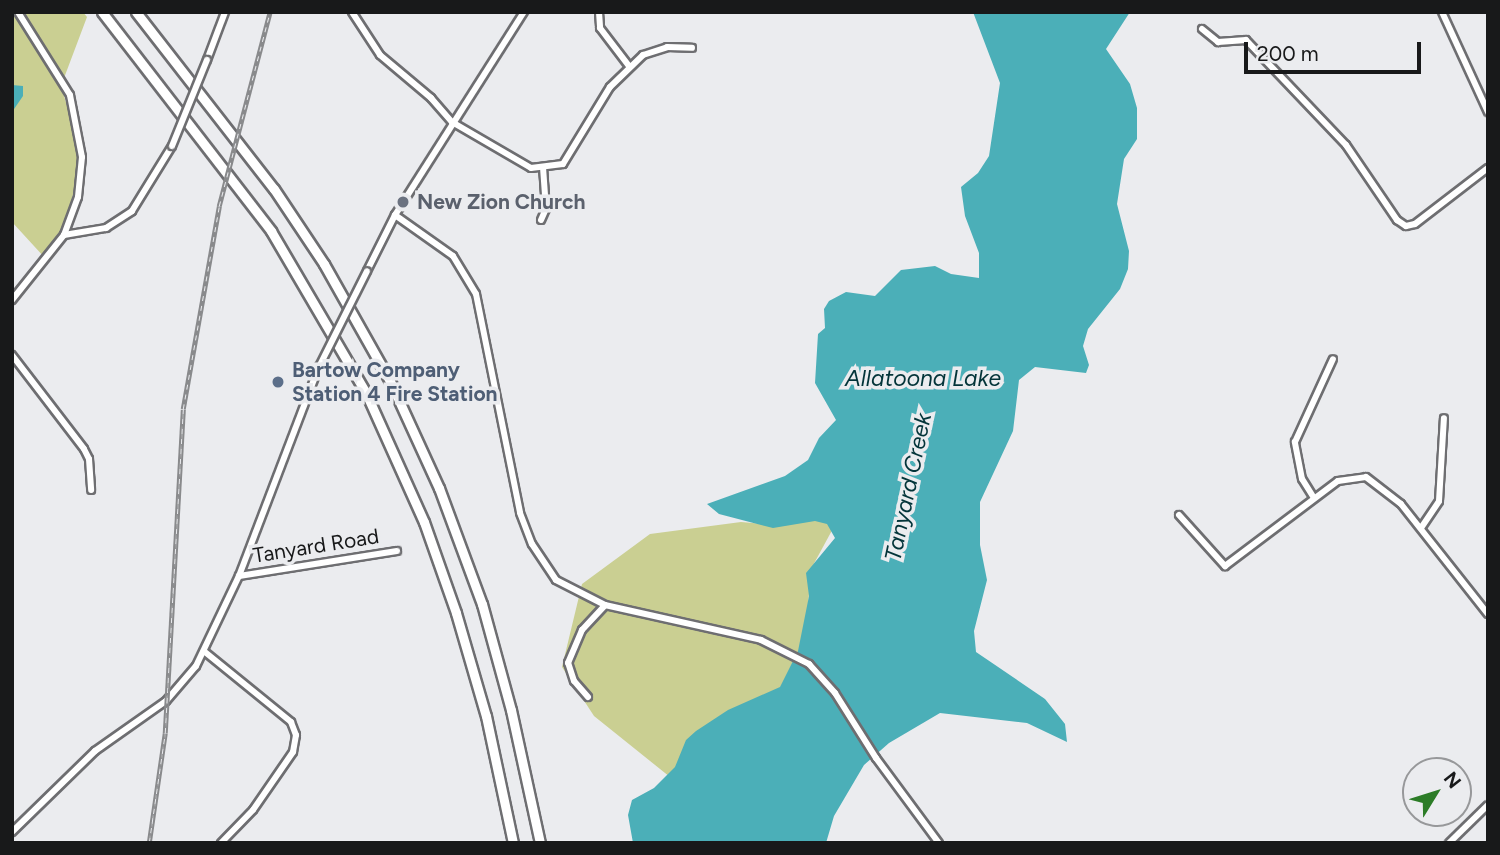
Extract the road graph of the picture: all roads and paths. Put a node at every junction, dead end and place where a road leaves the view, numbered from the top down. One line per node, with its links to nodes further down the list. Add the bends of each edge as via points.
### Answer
1 (18, 12): 18 (street, via 64,83 80,128 81,177)
2 (102, 12): 36 (highway, via 271,231 366,393 419,510 456,613 486,716)
3 (136, 12): 37 (highway, via 281,198 394,390 449,512 482,604)
4 (225, 12): 18 (street, bridge, via 172,146 132,211 106,228)
5 (352, 12): 13 (street, via 380,55)
6 (524, 12): 13 (street)
7 (598, 12): 11 (street, via 600,28)
8 (1442, 12): 12 (street)
9 (1202, 29): 15 (street, via 1218,42 1246,40 1346,145 1397,220 1406,226 1415,224)
10 (692, 48): 11 (street, via 667,47 643,55)
11 (629, 66): 14 (street, via 610,87 573,153 563,164)
12 (1488, 112)
13 (452, 122): 14 (street, via 514,161); 16 (street)
14 (543, 167): 17 (street, via 546,209)
15 (1488, 168)
16 (395, 215): 28 (street, bridge, via 319,367); 29 (street, via 434,239 466,273 476,295 520,513 532,544 556,580)
17 (541, 220)
18 (64, 235): 19 (street, via 47,262)
19 (12, 300)
20 (12, 355): 23 (street, via 84,449)
21 (1333, 359): 24 (street, via 1295,442 1302,479)
22 (1444, 418): 26 (street, via 1439,501)
23 (91, 490)
24 (1314, 498): 25 (street, via 1225,566); 26 (street, via 1345,478 1366,477 1394,497)
25 (1179, 515)
26 (1421, 528): 30 (street)
27 (397, 551): 28 (street, Tanyard Road)
28 (239, 576): 31 (street)
29 (605, 605): 32 (street, via 582,631 568,663 574,681); 38 (street, via 761,640 809,664 835,693)
30 (1488, 614)
31 (205, 652): 34 (street, via 166,701 95,751); 35 (street, via 285,717 296,735 293,752 253,810)
32 (588, 697)
33 (1488, 804): 39 (street)
34 (12, 832)
35 (221, 843)
36 (513, 843)
37 (540, 843)
38 (939, 843)
39 (1449, 843)

